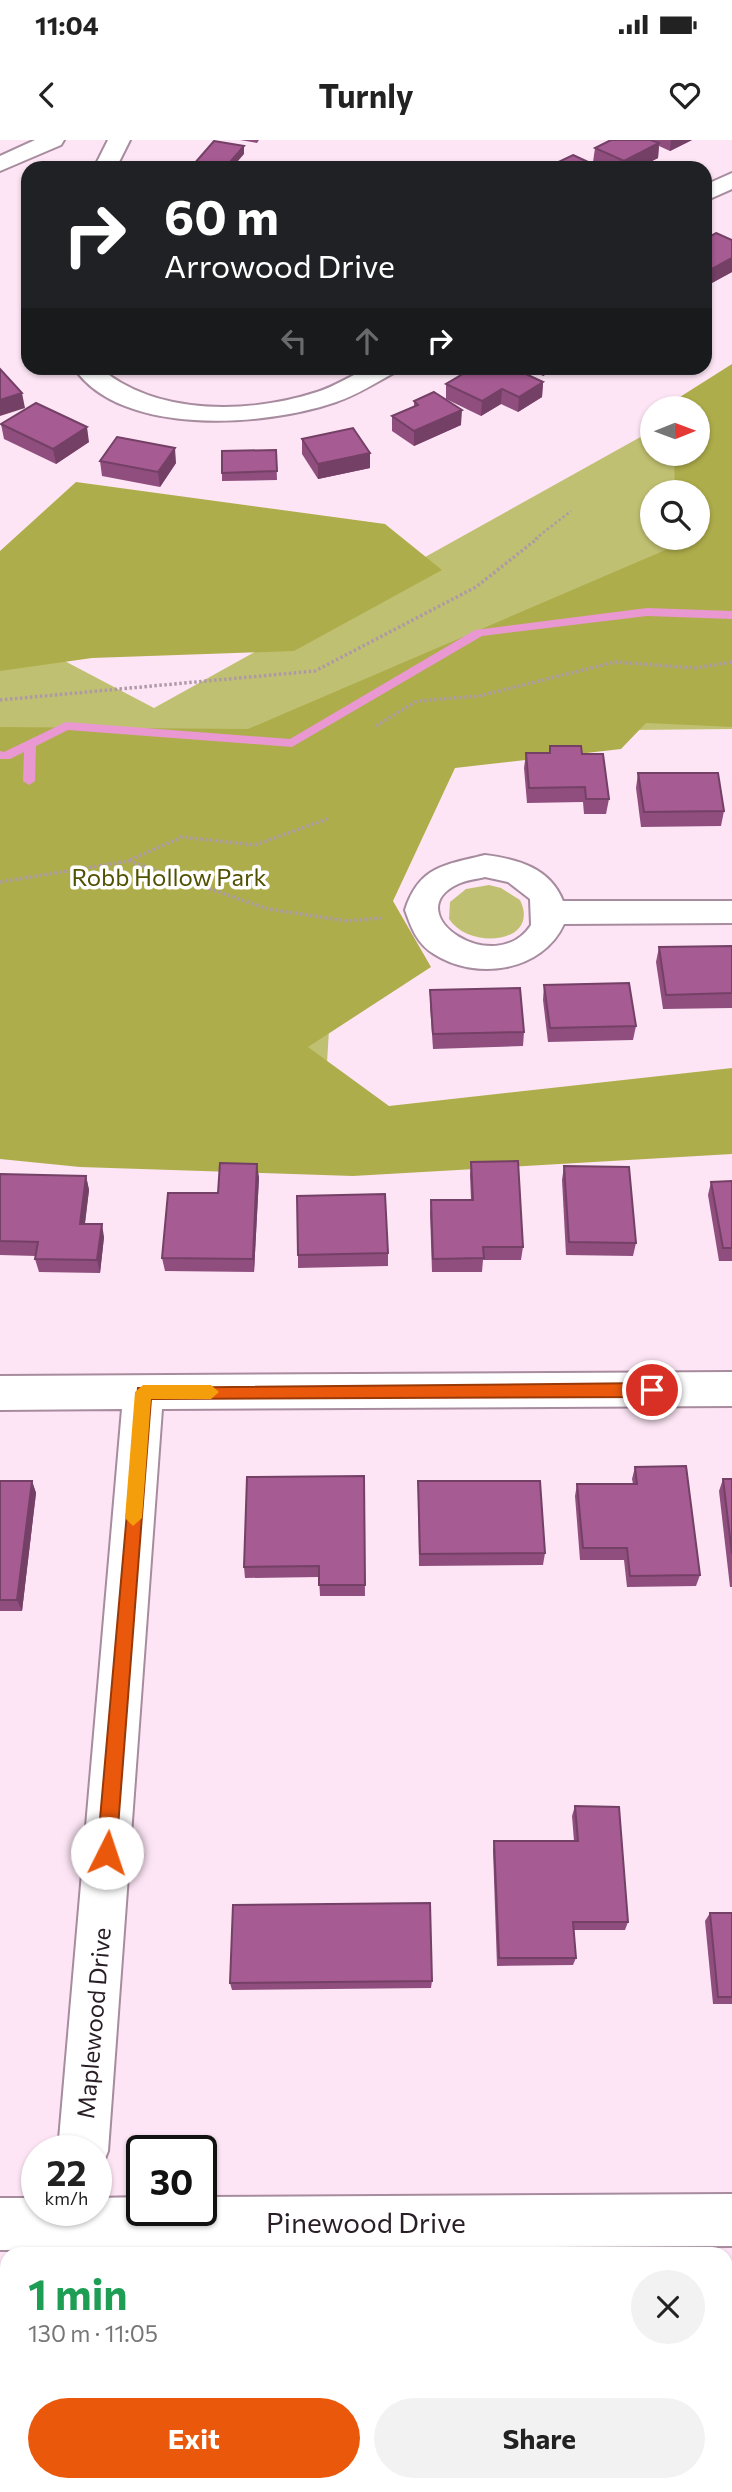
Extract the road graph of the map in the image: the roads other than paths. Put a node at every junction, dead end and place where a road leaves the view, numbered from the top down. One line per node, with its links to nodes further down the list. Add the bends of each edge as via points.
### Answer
1 (53, 140): 4 (street)
2 (120, 140): 3 (street)
3 (109, 161)
4 (0, 164)
5 (732, 180): 6 (street)
6 (712, 190)
7 (92, 375): 8 (street, via 144,403 211,414 274,410 328,397)
8 (372, 375)
9 (732, 912): 10 (street)
10 (551, 913): 10 (street, via 547,930 535,944 493,958 446,948 428,933 420,914 424,894 439,878 485,866 531,880 546,895)
11 (732, 1389): 12 (street)
12 (143, 1392): 13 (street); 14 (street, Maplewood Drive)
13 (0, 1393)
14 (84, 2135)
15 (732, 2220): 17 (street, Pinewood Drive)
16 (0, 2224): 17 (street, Pinewood Drive)
17 (77, 2230)

